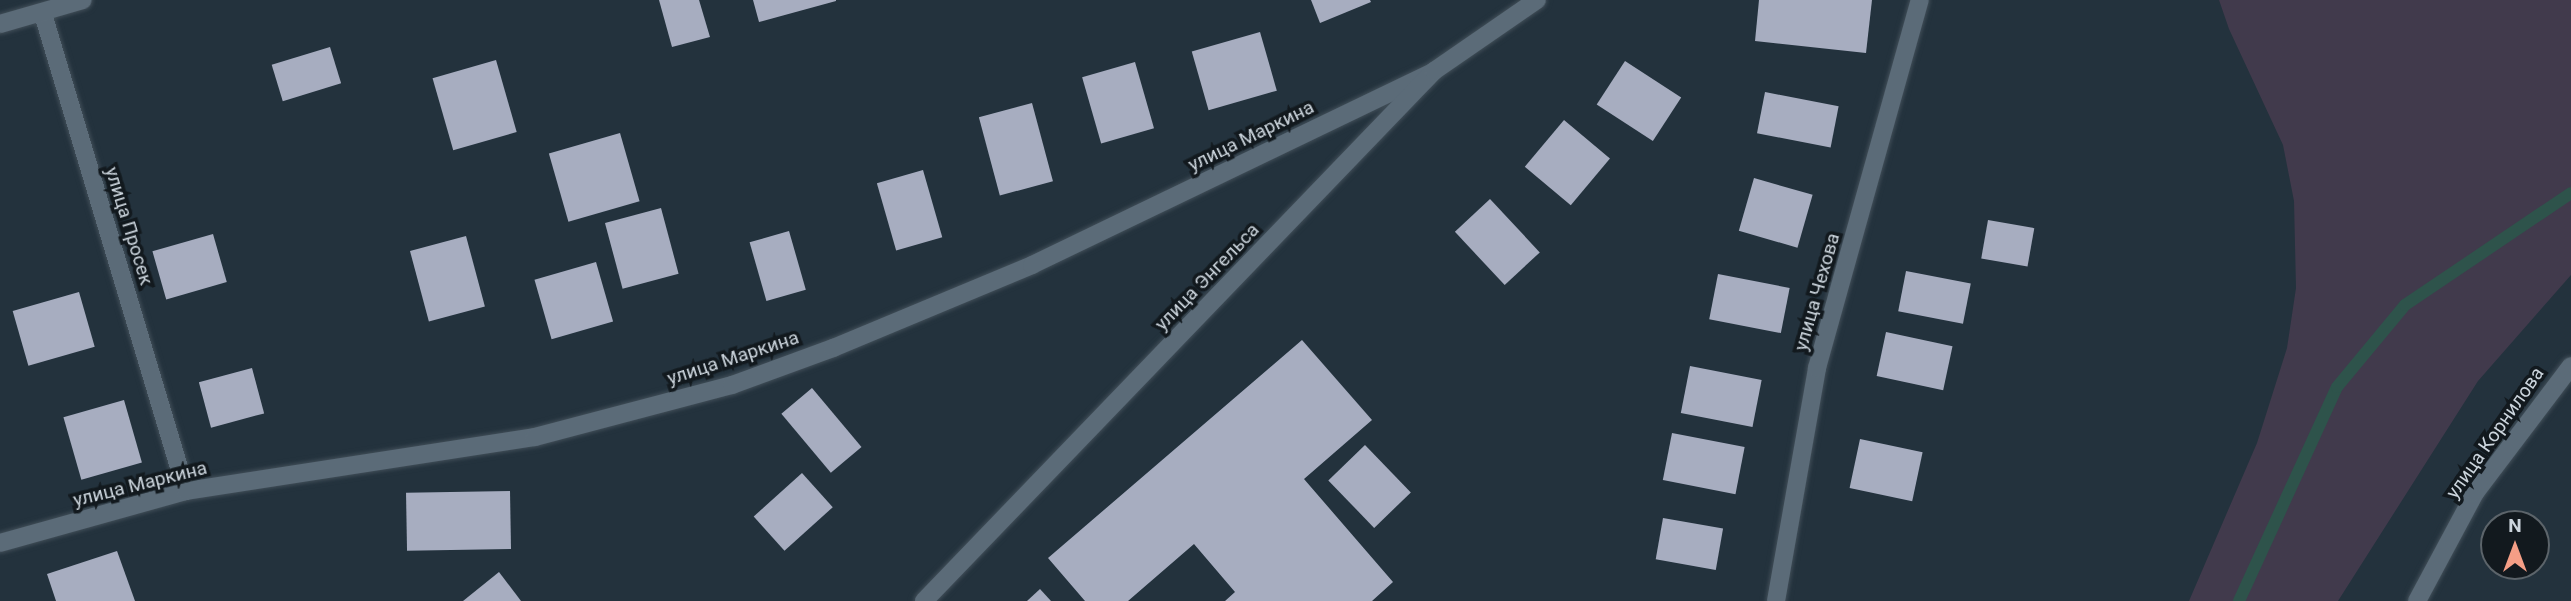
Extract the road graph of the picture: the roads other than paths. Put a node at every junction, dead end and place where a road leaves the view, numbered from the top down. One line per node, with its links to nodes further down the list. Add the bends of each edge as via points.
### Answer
1 (83, 0): 4 (street)
2 (1537, 0): 6 (street, улица Энгельса)
3 (1920, 0): 11 (street, улица Чехова, via 1817,368)
4 (43, 13): 5 (street); 8 (street, улица Просек)
5 (0, 23)
6 (1434, 71): 8 (street, улица Маркина, via 1032,265 732,385 535,437); 10 (street, улица Энгельса)
7 (2571, 366): 12 (street, улица Корнилова, via 2475,493)
8 (186, 491): 9 (street, улица Маркина)
9 (0, 543)
10 (923, 601)
11 (1776, 601)
12 (2417, 601)

